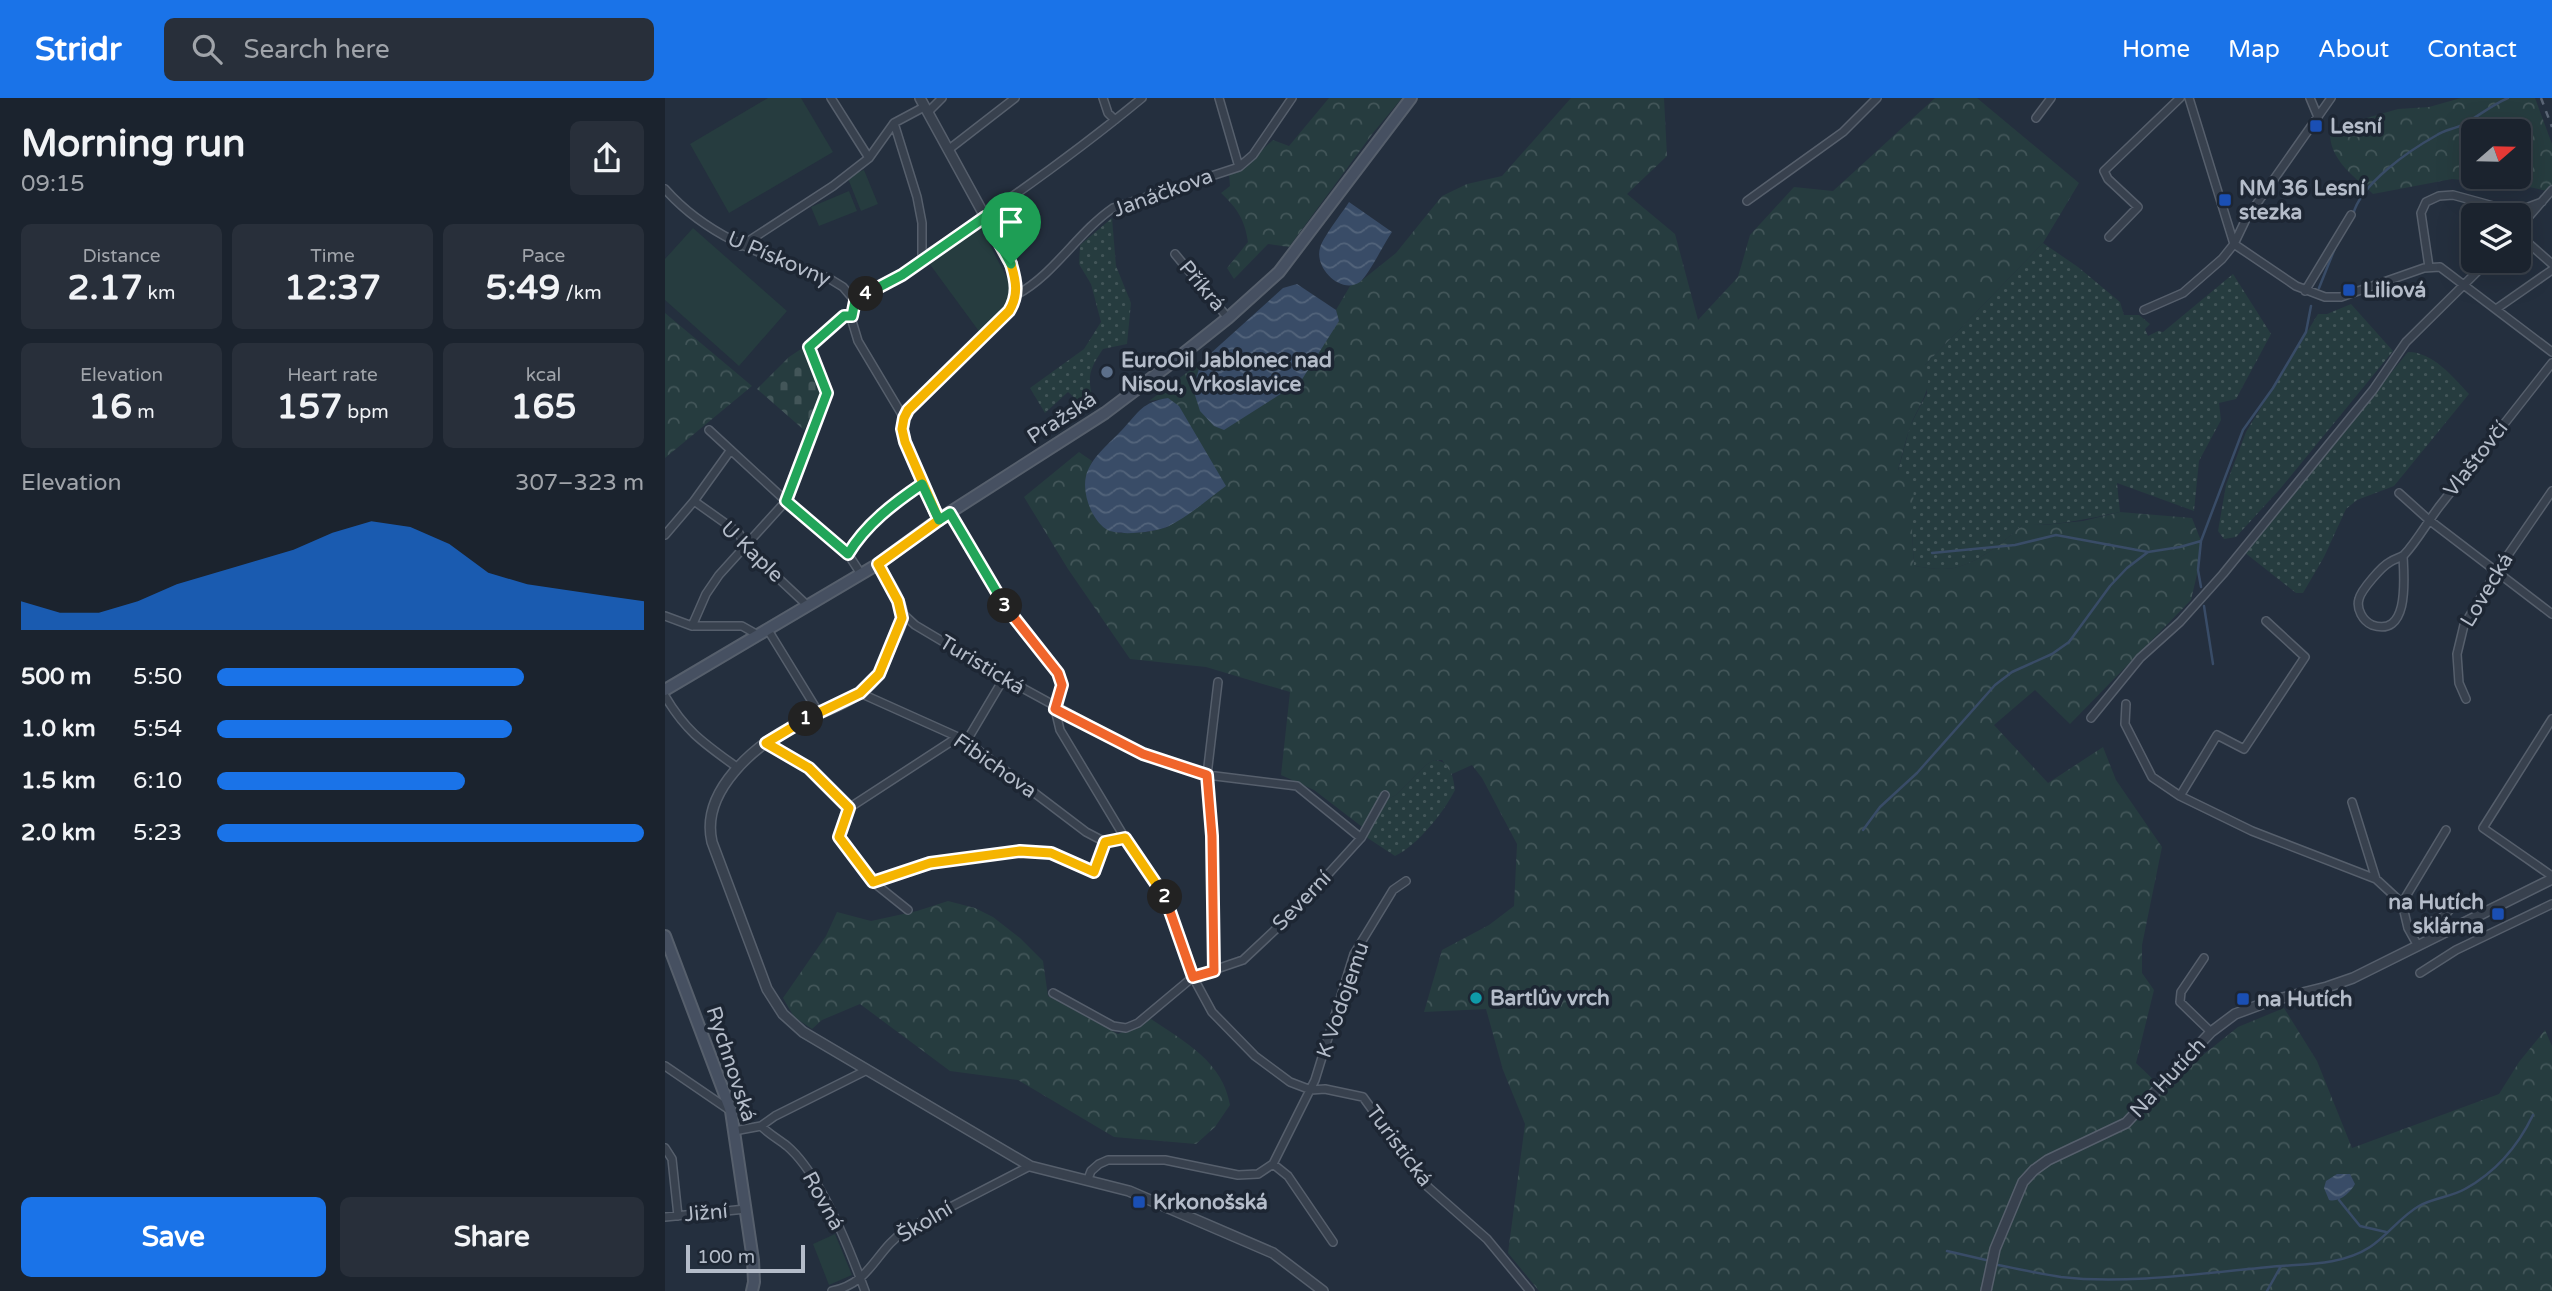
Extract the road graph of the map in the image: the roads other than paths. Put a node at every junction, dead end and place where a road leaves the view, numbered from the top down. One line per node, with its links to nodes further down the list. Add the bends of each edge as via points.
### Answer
1 (831, 98): 21 (street)
2 (942, 98): 15 (street)
3 (1015, 98): 20 (street)
4 (1103, 98): 18 (street)
5 (1142, 98): 18 (street)
6 (1219, 98): 22 (street)
7 (1292, 98): 22 (street, Janáčkova)
8 (1411, 98): 47 (main road, Pražská, via 1279,272)
9 (1877, 98): 25 (street, via 1843,132)
10 (2051, 98): 17 (street)
11 (2180, 98): 30 (street, via 2105,171 2138,207)
12 (2189, 98): 31 (street)
13 (2310, 98): 16 (street)
14 (2331, 98): 16 (street)
15 (924, 106): 19 (street); 20 (street)
16 (2318, 117): 31 (street, via 2246,219)
17 (2036, 118)
18 (1115, 121): 29 (street)
19 (894, 123): 21 (street); 35 (street, via 917,197)
20 (948, 150): 29 (street)
21 (869, 158): 33 (street)
22 (1240, 167): 42 (street, Janáčkova, via 1113,208 1032,286)
23 (665, 189): 33 (street, U Pískovny, via 709,227)
24 (2552, 190): 26 (street)
25 (1747, 201)
26 (2542, 202): 28 (street); 37 (street, via 2515,212 2453,195 2426,202 2421,214)
27 (2351, 215): 41 (street)
28 (2531, 216)
29 (985, 217): 35 (street); 42 (street, via 1011,264)
30 (2109, 237)
31 (2234, 244): 41 (street); 45 (street, via 2183,293)
32 (2531, 244): 36 (street)
33 (741, 246): 43 (street, U Pískovny, via 829,279)
34 (1175, 254): 47 (street, Příkrá)
35 (922, 258): 43 (street, via 902,275)
36 (2552, 264)
37 (2429, 267): 40 (street, via 2445,269); 41 (street, via 2341,297)
38 (2552, 270): 44 (street)
39 (2476, 273): 40 (street)
40 (2465, 285): 44 (street); 84 (street, via 2400,350 2373,390 2223,573 2140,658)
41 (2305, 291)
42 (1016, 295): 50 (street, Janáčkova, via 1009,311)
43 (855, 301): 46 (street, U Pískovny)
44 (2496, 309): 48 (street)
45 (2144, 310)
46 (852, 316): 50 (street, U Pískovny, via 858,341); 57 (street, via 844,316 809,347 827,393)
47 (1229, 318): 58 (main road, Pražská, via 1105,413)
48 (2552, 352)
49 (2552, 363): 60 (street, Vlaštovčí)
50 (904, 418): 53 (street, via 905,442)
51 (709, 430): 52 (street)
52 (730, 451): 56 (street); 57 (street)
53 (922, 484): 59 (street); 63 (street, via 891,505)
54 (2552, 491): 66 (street, Lovecká)
55 (2399, 493): 60 (street)
56 (694, 500): 61 (street); 62 (street, U Kaple, via 739,533)
57 (786, 501): 62 (street); 63 (street)
58 (950, 513): 59 (main road, Pražská); 82 (street, via 1013,618 1058,673 1062,685)
59 (939, 520): 65 (main road, Pražská)
60 (2428, 520): 64 (street, Vlaštovčí); 66 (street)
61 (665, 535)
62 (745, 547): 68 (street, U Kaple); 73 (street, via 706,594)
63 (848, 554): 67 (street)
64 (2403, 556): 64 (street, Vlaštovčí, via 2402,610 2389,625 2370,624 2362,617 2358,599 2387,563)
65 (878, 564): 67 (main road, Pražská); 69 (street)
66 (2497, 571): 70 (street); 80 (street, Lovecká, via 2459,640 2459,683)
67 (861, 574): 68 (main road, Pražská)
68 (808, 606): 74 (main road, Pražská)
69 (902, 613): 75 (street, Turistická); 78 (street, via 902,623 879,674)
70 (2552, 614)
71 (665, 616): 73 (street)
72 (2266, 621): 92 (street, via 2305,657 2244,749 2217,735)
73 (692, 626): 74 (street, via 742,626)
74 (764, 633): 77 (main road, Pražská); 83 (street)
75 (1004, 678): 82 (street, Turistická); 87 (street)
76 (1218, 682): 90 (street)
77 (665, 690)
78 (860, 693): 83 (street); 86 (street, Fibichova)
79 (665, 696): 89 (street, via 696,738)
80 (2466, 699)
81 (2126, 704): 92 (street, via 2125,724 2152,777)
82 (1055, 709): 90 (street, via 1143,754); 96 (street, Turistická, via 1069,747)
83 (819, 713): 88 (street)
84 (2091, 719)
85 (2552, 719): 99 (street, via 2483,828)
86 (958, 737): 87 (street, Fibichova); 94 (street)
87 (966, 742): 98 (street, Fibichova)
88 (766, 743): 89 (street); 94 (street, via 809,768)
89 (739, 768): 117 (street, via 714,802 711,834 763,979 789,1021)
90 (1207, 775): 97 (street, via 1297,786); 111 (street)
91 (1385, 795): 97 (street, Severní)
92 (2180, 796): 100 (street, via 2252,831)
93 (2352, 802): 100 (street)
94 (849, 808): 102 (street, via 839,837)
95 (2446, 830): 104 (street)
96 (1125, 838): 98 (street); 113 (street, Turistická, via 1165,899)
97 (1360, 838): 111 (street, Severní, via 1292,914 1243,960)
98 (1105, 842): 102 (street, via 1094,872 1051,853 1020,851 930,863)
99 (2552, 877): 109 (street, Na Hutích)
100 (2376, 879): 104 (street)
101 (1406, 881): 118 (street, K Vodojemu, via 1393,890 1355,954)
102 (873, 882): 106 (street)
103 (2458, 898): 107 (street, via 2445,915)
104 (2402, 903): 107 (street)
105 (2552, 904): 112 (street, via 2456,950)
106 (908, 910)
107 (2408, 928): 109 (street)
108 (665, 936): 119 (main road, Rychnovská)
109 (2417, 946): 115 (street, Na Hutích, via 2343,982 2246,1009)
110 (2204, 958): 115 (street, Na Hutích, via 2181,992 2181,1002)
111 (1214, 971): 113 (street, Severní)
112 (2420, 973)
113 (1193, 977): 114 (street, via 1126,1028 1112,1026); 118 (street, Turistická, via 1212,1012 1255,1056 1290,1082)
114 (1053, 993)
115 (2211, 1032): 136 (street, Na Hutích, via 2126,1123 2048,1160 2028,1175 1995,1249)
116 (665, 1066): 119 (street)
117 (867, 1070): 120 (street); 124 (street)
118 (1311, 1090): 123 (street, K Vodojemu); 135 (street, Turistická, via 1363,1097 1428,1187 1487,1239)
119 (731, 1111): 121 (main road, Rychnovská)
120 (761, 1126): 121 (street); 130 (street, Rovná, via 787,1147 818,1187)
121 (734, 1131): 126 (main road, Rychnovská)
122 (665, 1148): 127 (street, via 672,1159)
123 (1273, 1164): 125 (street, via 1258,1174 1238,1175 1165,1160 1108,1160 1098,1164); 129 (street, via 1288,1176)
124 (1030, 1166): 125 (street); 130 (street, Školní, via 899,1234)
125 (1088, 1179): 134 (street, via 1129,1191 1273,1253)
126 (746, 1209): 127 (street, Jižní); 131 (main road, Rychnovská)
127 (678, 1216): 128 (street, Jižní)
128 (665, 1217)
129 (1333, 1242)
130 (861, 1280): 132 (street, Školní); 133 (street, Rovná)
131 (752, 1291)
132 (832, 1291)
133 (865, 1291)
134 (1322, 1291)
135 (1530, 1291)
136 (1986, 1291)

